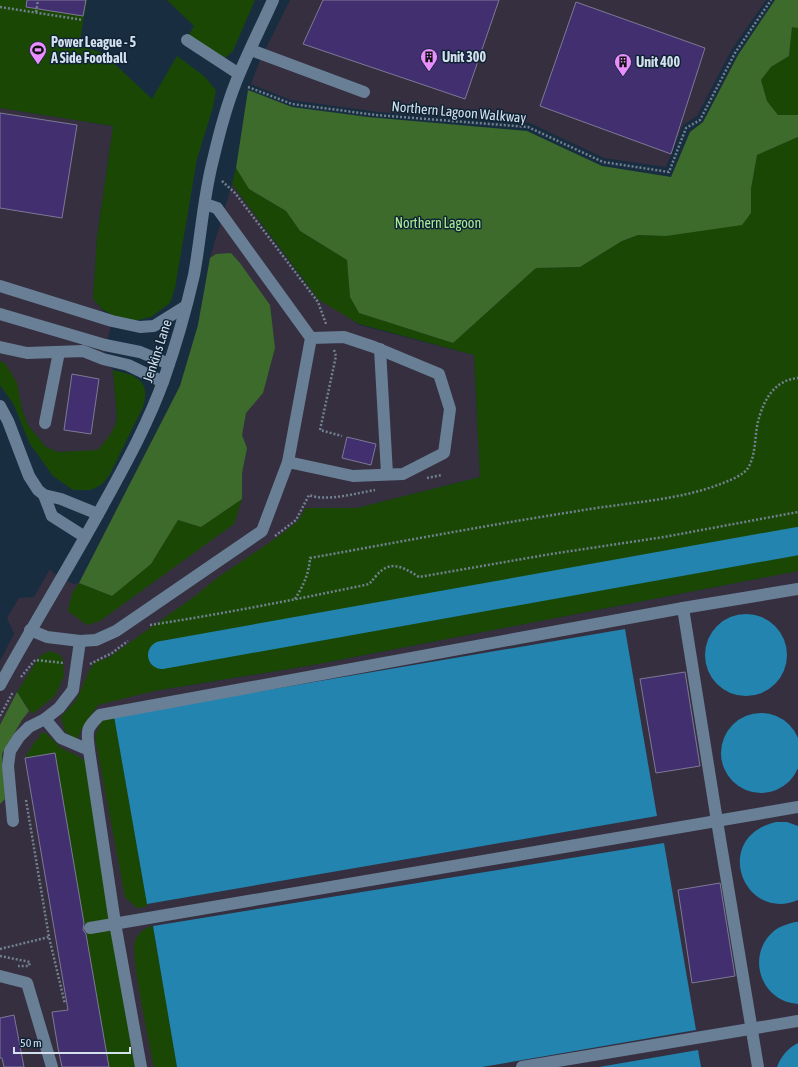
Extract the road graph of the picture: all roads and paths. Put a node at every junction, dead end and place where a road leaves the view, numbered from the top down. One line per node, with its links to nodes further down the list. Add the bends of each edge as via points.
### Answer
1 (38, 0): 5 (path)
2 (273, 0): 8 (street, Jenkins Lane)
3 (772, 0): 10 (path, Northern Lagoon Walkway, via 735,53 700,120 686,128 669,172 603,162 528,127 376,115 292,104)
4 (0, 7): 5 (path)
5 (36, 12): 6 (path)
6 (83, 20)
7 (187, 40): 9 (street)
8 (251, 50): 9 (street, Jenkins Lane); 11 (street)
9 (239, 74): 12 (street, Jenkins Lane, via 212,163)
10 (256, 89)
11 (364, 92)
12 (205, 204): 14 (street, Jenkins Lane, via 194,274); 16 (street, via 217,208)
13 (0, 286): 14 (street, via 112,321 140,327 154,326)
14 (186, 306): 20 (street, Jenkins Lane)
15 (0, 314): 20 (street, via 105,345 140,352)
16 (311, 338): 18 (street, via 344,337); 25 (street)
17 (0, 347): 19 (street, via 27,353)
18 (380, 349): 26 (street); 26 (street, via 439,374 450,409 444,453 403,474)
19 (59, 352): 22 (street, via 83,351 128,365); 24 (street)
20 (169, 364): 22 (street, Jenkins Lane)
21 (798, 378): 32 (path, via 789,379 775,387 766,400 759,418 748,469 727,481 684,495 310,558 309,570)
22 (163, 382): 29 (street, Jenkins Lane, via 132,454)
23 (0, 406): 27 (street, via 29,476)
24 (45, 423)
25 (288, 462): 26 (street, via 353,476); 36 (street, via 262,531 116,631 96,640)
26 (387, 474)
27 (44, 495): 29 (street); 30 (street, via 52,516)
28 (798, 512): 32 (path, via 419,577 395,565 381,571 369,584)
29 (98, 514): 30 (street, Jenkins Lane)
30 (85, 537): 35 (street, Jenkins Lane)
31 (798, 589): 33 (street)
32 (295, 599): 34 (path)
33 (683, 608): 39 (street, via 100,715 90,725); 43 (street)
34 (143, 626)
35 (30, 630): 36 (street, via 47,636); 37 (street, Jenkins Lane)
36 (80, 641): 38 (street, via 72,690 59,708)
37 (0, 685)
38 (45, 719): 39 (street, via 60,738); 42 (street, via 19,737 10,751 8,766)
39 (89, 750): 44 (street)
40 (26, 800): 46 (path)
41 (798, 807): 43 (street)
42 (13, 821)
43 (717, 821): 44 (street); 53 (street)
44 (115, 923): 45 (street); 55 (street)
45 (90, 928)
46 (49, 937): 47 (path); 51 (path)
47 (0, 949)
48 (0, 956): 49 (path, via 30,962 29,966)
49 (15, 966)
50 (0, 976): 54 (street, via 27,983)
51 (65, 1004)
52 (798, 1021): 53 (street)
53 (752, 1029): 56 (street); 57 (street)
54 (52, 1067)
55 (141, 1067)
56 (522, 1067)
57 (758, 1067)

